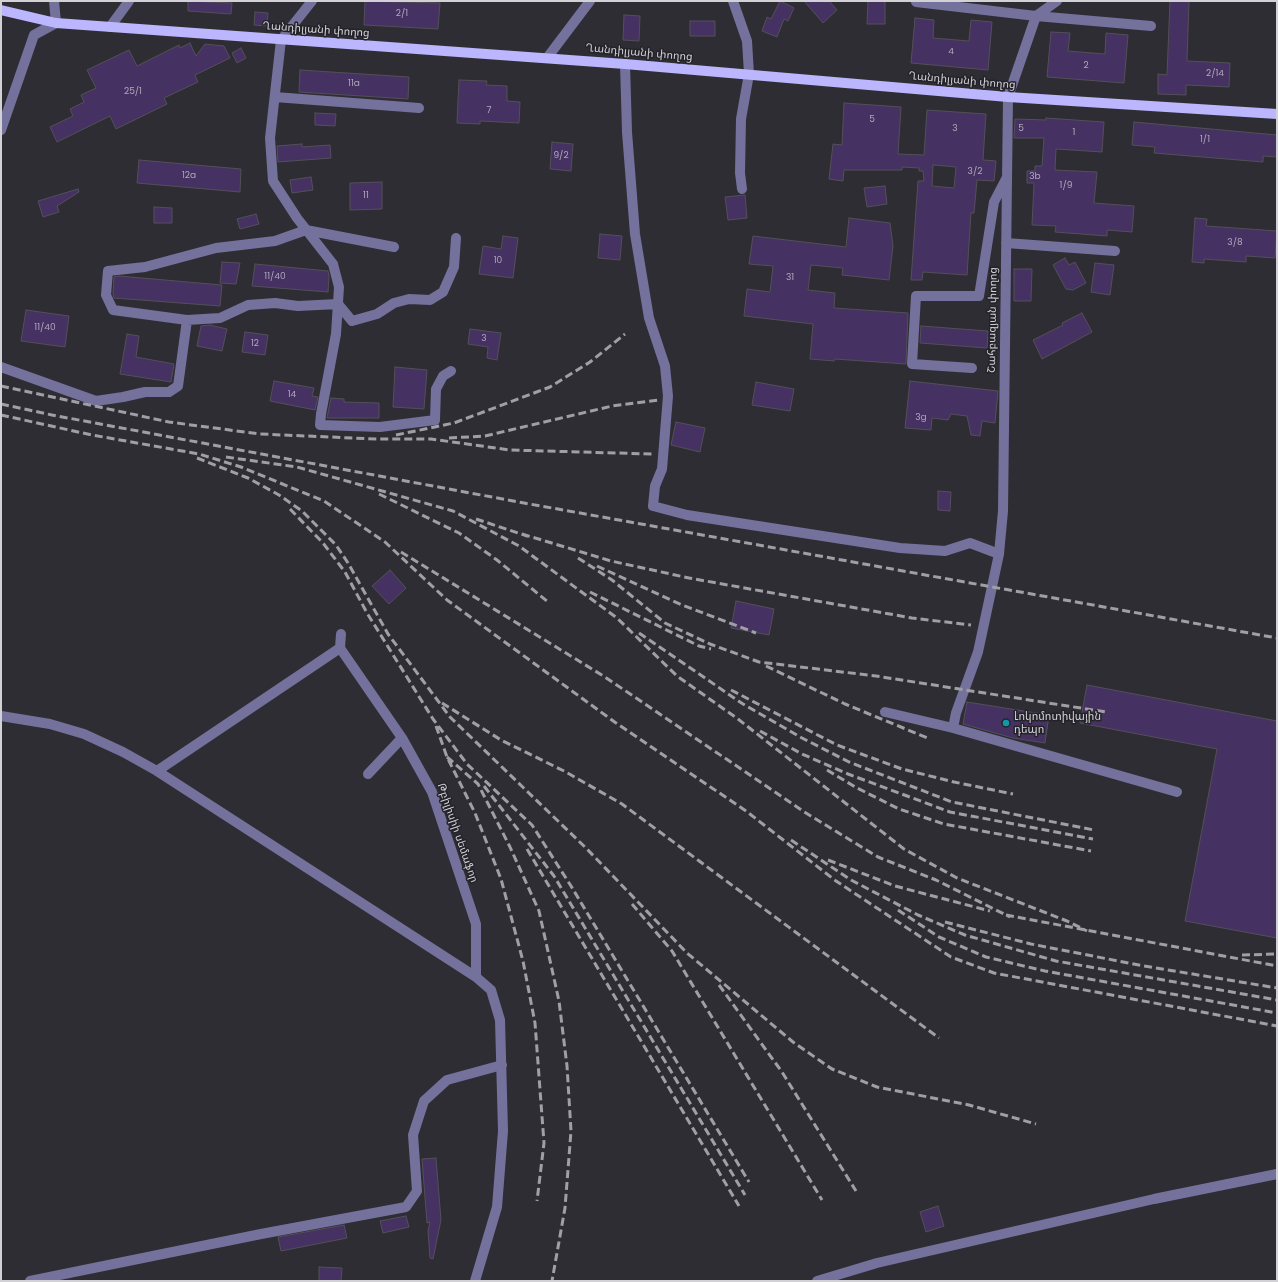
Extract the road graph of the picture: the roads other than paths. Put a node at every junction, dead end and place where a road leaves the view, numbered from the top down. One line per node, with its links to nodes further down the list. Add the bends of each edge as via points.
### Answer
1 (54, 1): 10 (street)
2 (129, 1): 12 (street)
3 (312, 1): 13 (street)
4 (590, 1): 14 (street)
5 (733, 1): 16 (street, via 747,41)
6 (1057, 1): 9 (street)
7 (916, 2): 9 (street)
8 (1, 10): 10 (main road, Ղանդիլյանի փողոց)
9 (1036, 16): 11 (street); 18 (street, Շահբազյան փողոց)
10 (56, 23): 12 (main road, Ղանդիլյանի փողոց); 21 (street, via 34,35)
11 (1151, 26)
12 (110, 27): 13 (main road, Ղանդիլյանի փողոց)
13 (281, 40): 14 (main road, Ղանդիլյանի փողոց); 17 (street)
14 (547, 58): 15 (main road, Ղանդիլյանի փողոց)
15 (625, 64): 16 (main road, Ղանդիլյանի փողոց); 34 (street, via 635,234 649,318 664,366 668,396 662,469 655,486 653,506 687,515 900,548 945,551 970,544)
16 (749, 74): 18 (main road, Ղանդիլյանի փողոց); 23 (street, via 741,119)
17 (275, 97): 19 (street); 24 (street, via 270,138 273,181)
18 (1008, 97): 20 (main road, Ղանդիլյանի փողոց); 22 (street, Շահբազյան փողոց)
19 (419, 108)
20 (1277, 114)
21 (1, 130)
22 (1007, 178): 26 (street, Շահբազյան փողոց); 32 (street, via 994,202 979,296 916,296 912,364)
23 (742, 189)
24 (306, 230): 27 (street); 29 (street, via 333,264 339,287); 30 (street, via 275,241 216,248 145,267 108,271 106,295 113,310)
25 (456, 238): 29 (street, via 454,267 443,292 430,300 409,299 394,302 378,314 352,321)
26 (1006, 243): 28 (street); 34 (street, Շահբազյան փողոց, via 1003,511)
27 (394, 247)
28 (1115, 251)
29 (338, 304): 30 (street, via 248,305 220,318); 33 (street, via 336,334 320,414 320,426 380,427 435,420 436,389 443,376)
30 (187, 320): 31 (street, via 178,386 169,392 145,392 96,400)
31 (1, 366)
32 (972, 368)
33 (451, 371)
34 (999, 554): 39 (street, Շահբազյան փողոց, via 978,652 956,713)
35 (341, 634): 36 (street)
36 (340, 648): 40 (street, Թբիլիսիի սեմաֆոր); 41 (street)
37 (885, 712): 39 (street)
38 (1, 716): 41 (street, via 50,724 84,734)
39 (954, 728): 43 (street)
40 (402, 738): 42 (street); 44 (street, Թբիլիսիի սեմաֆոր, via 432,792 476,924)
41 (158, 771): 44 (street)
42 (368, 774)
43 (1177, 792)
44 (476, 977): 45 (street, via 491,990 500,1020)
45 (502, 1065): 47 (street, via 447,1080 424,1101 413,1135 417,1191 406,1207); 48 (street, via 502,1131 497,1207)
46 (1277, 1174): 49 (street, via 1154,1199 877,1263)
47 (30, 1281)
48 (476, 1281)
49 (818, 1281)

